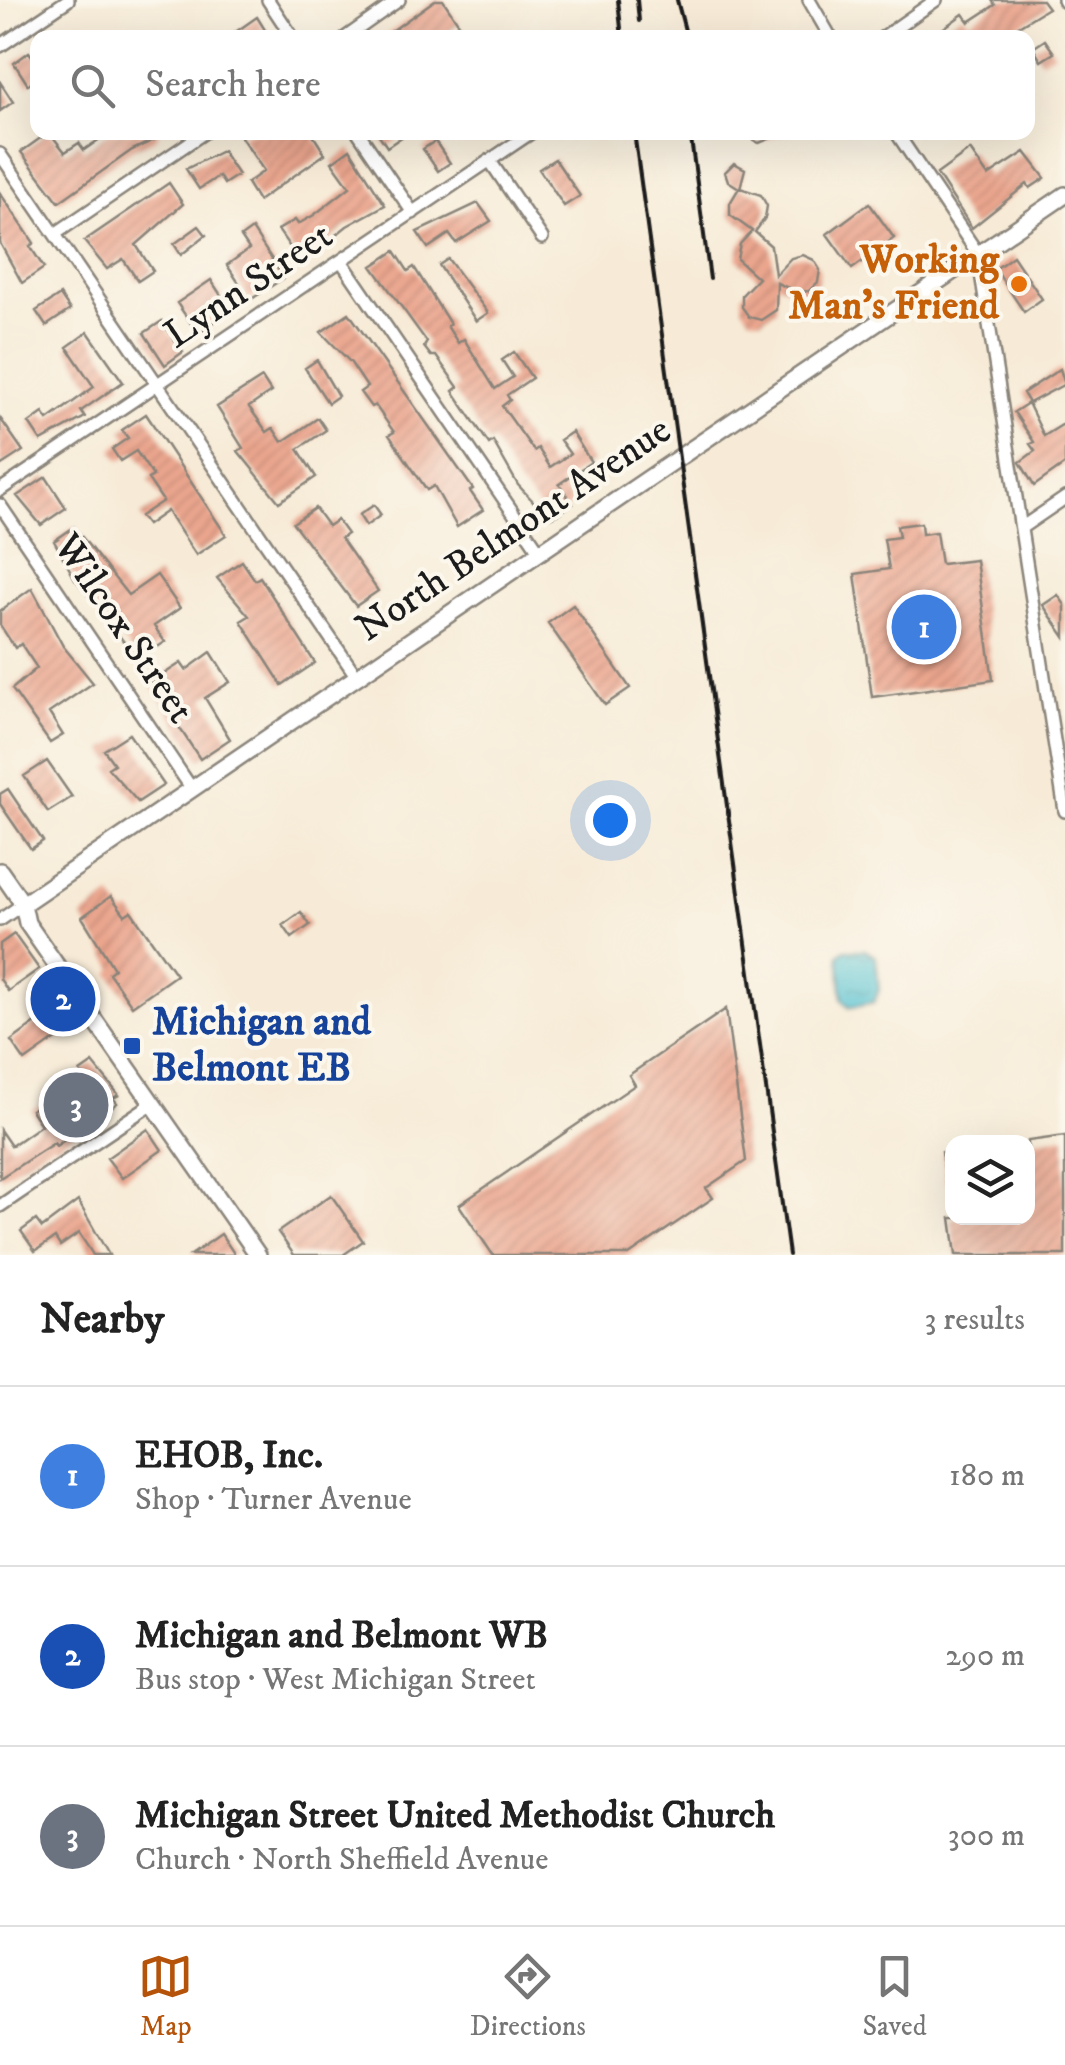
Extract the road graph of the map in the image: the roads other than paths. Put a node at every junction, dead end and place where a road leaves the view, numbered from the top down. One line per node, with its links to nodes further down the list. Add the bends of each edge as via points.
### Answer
1 (68, 0): 10 (street)
2 (268, 0): 6 (street)
3 (399, 0): 7 (street)
4 (808, 0): 8 (street)
5 (936, 0): 9 (street)
6 (288, 30)
7 (356, 30)
8 (826, 30)
9 (893, 30)
10 (0, 46)
11 (193, 140): 19 (street)
12 (363, 140): 18 (street)
13 (520, 140): 16 (street, Lynn Street)
14 (901, 140): 21 (street)
15 (0, 154): 19 (street)
16 (490, 161): 18 (street, Lynn Street); 20 (street)
17 (1065, 195): 21 (main road, North Belmont Avenue)
18 (413, 213): 22 (street, Lynn Street)
19 (55, 234): 23 (street)
20 (542, 238)
21 (978, 254): 27 (street); 28 (main road, North Belmont Avenue)
22 (342, 262): 23 (street, Lynn Street); 28 (street)
23 (158, 384): 24 (street, Lynn Street); 29 (street)
24 (0, 490)
25 (1065, 498): 27 (street)
26 (0, 505): 31 (street, Wilcox Street)
27 (1020, 528): 30 (street)
28 (540, 552): 29 (main road, North Belmont Avenue)
29 (356, 677): 31 (main road, North Belmont Avenue)
30 (1061, 751): 32 (street)
31 (192, 789): 34 (main road, North Belmont Avenue)
32 (1065, 811)
33 (0, 871): 34 (main road)
34 (23, 904): 35 (street, North Belmont Avenue); 36 (main road, via 28,922)
35 (0, 920)
36 (153, 1103): 37 (street); 38 (main road)
37 (0, 1206)
38 (258, 1255)

